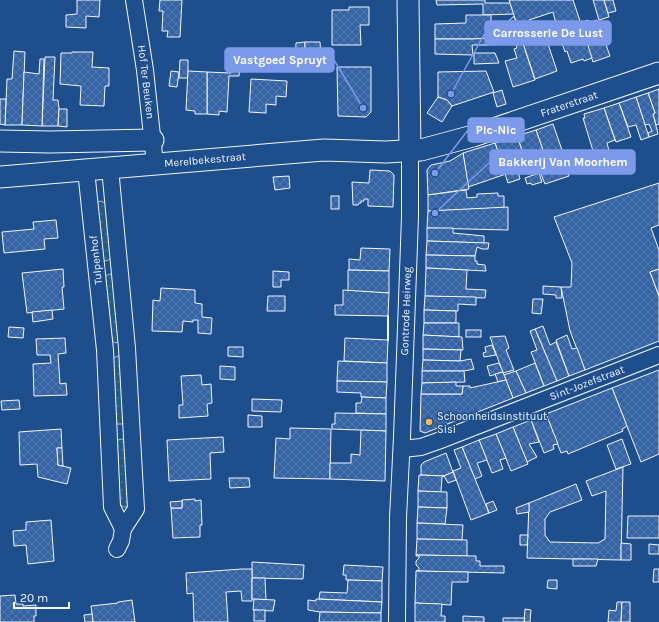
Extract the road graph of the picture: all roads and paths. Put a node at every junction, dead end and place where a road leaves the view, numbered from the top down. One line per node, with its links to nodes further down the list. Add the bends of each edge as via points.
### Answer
1 (134, 0): 4 (street, Hof Ter Beuken)
2 (408, 0): 6 (street, Gontrode Heirweg)
3 (659, 73): 6 (street, Fraterstraat, via 474,136)
4 (153, 140): 5 (street); 7 (street, Hof Ter Beuken)
5 (0, 141)
6 (410, 151): 7 (street, Merelbekestraat, via 324,150); 16 (street, Gontrode Heirweg)
7 (155, 164): 8 (street, Merelbekestraat)
8 (110, 168): 9 (street, Merelbekestraat); 11 (street, Tulpenhof)
9 (86, 170): 10 (street, Merelbekestraat); 12 (street, Tulpenhof)
10 (0, 177)
11 (127, 348): 12 (street); 14 (street, Tulpenhof)
12 (105, 350): 15 (street, Tulpenhof)
13 (659, 355): 16 (street, Sint-Jozefstraat, via 438,441 421,447)
14 (132, 431): 15 (street); 17 (street, Tulpenhof, via 136,509)
15 (109, 432): 17 (street, Tulpenhof, via 112,507)
16 (402, 449): 19 (street, Gontrode Heirweg, via 398,518)
17 (123, 529): 18 (street, Tulpenhof)
18 (117, 549)
19 (397, 622)

